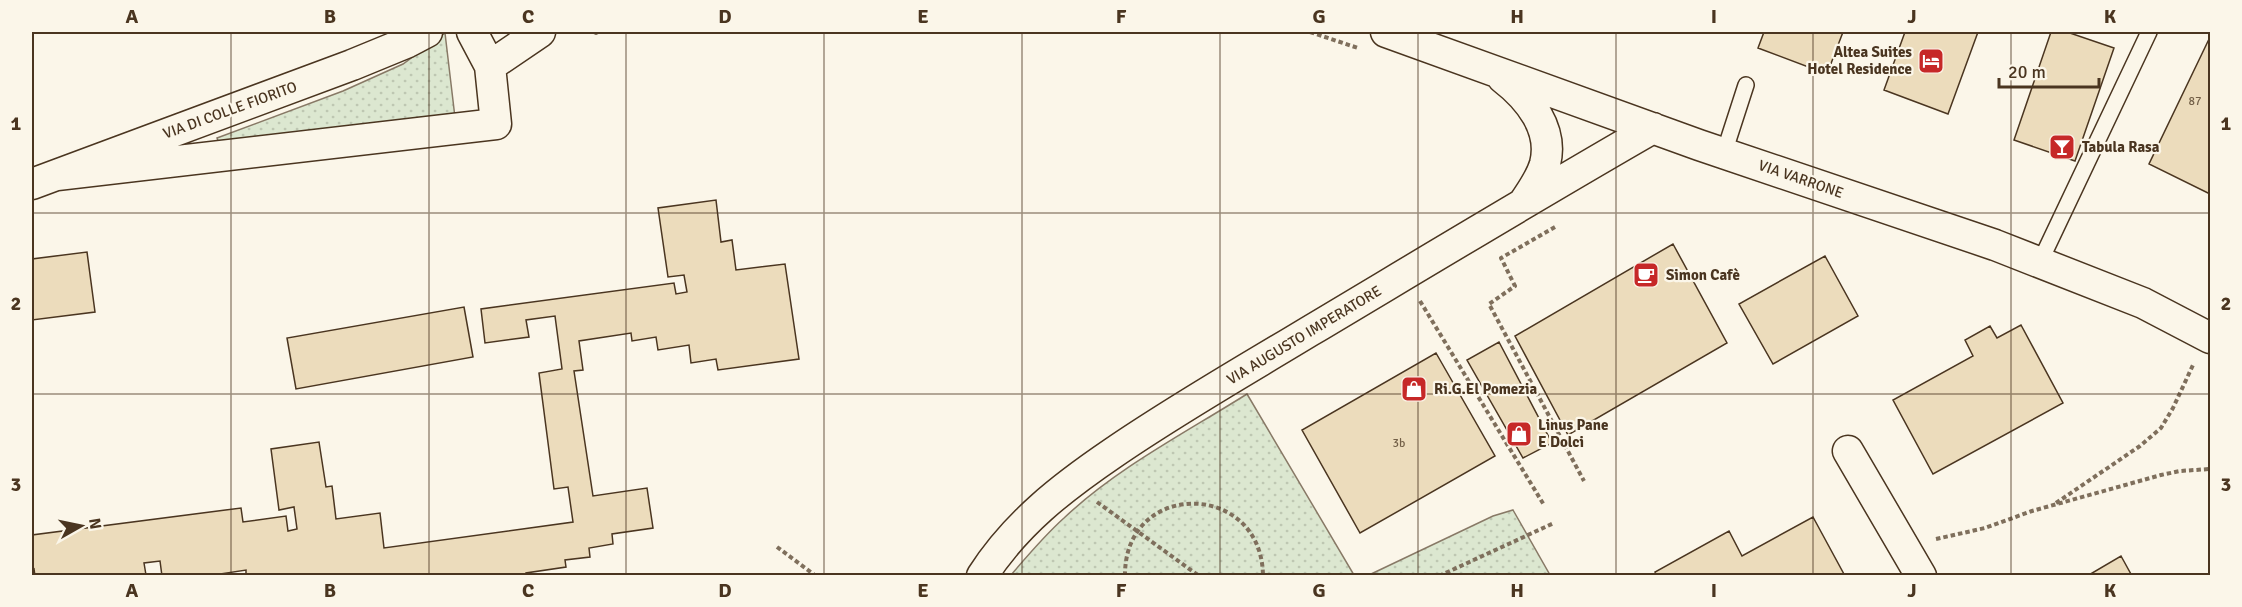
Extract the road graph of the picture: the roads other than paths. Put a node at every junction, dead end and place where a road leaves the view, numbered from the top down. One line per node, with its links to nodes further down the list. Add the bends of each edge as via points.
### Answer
1 (427, 32): 9 (street, VIA DI COLLE FIORITO, via 352,65)
2 (472, 32): 6 (street)
3 (540, 32): 6 (street)
4 (1386, 32): 7 (street, VIA VARRONE)
5 (2149, 32): 15 (lane)
6 (490, 66): 12 (street, via 496,124)
7 (1491, 69): 10 (street, VIA VARRONE); 14 (street, via 1531,104 1544,132 1545,163)
8 (1746, 85): 11 (lane)
9 (197, 123): 12 (street); 13 (street, VIA DI COLLE FIORITO)
10 (1653, 128): 11 (street, VIA VARRONE); 14 (street, VIA AUGUSTO IMPERATORE)
11 (1724, 153): 15 (street, VIA VARRONE)
12 (191, 160): 13 (street)
13 (44, 180)
14 (1525, 202): 18 (street, VIA AUGUSTO IMPERATORE, via 1161,421 1076,478 1022,525)
15 (2040, 262): 16 (street, VIA VARRONE, via 2143,303)
16 (2204, 347)
17 (1848, 451): 19 (street)
18 (982, 576)
19 (1921, 576)

